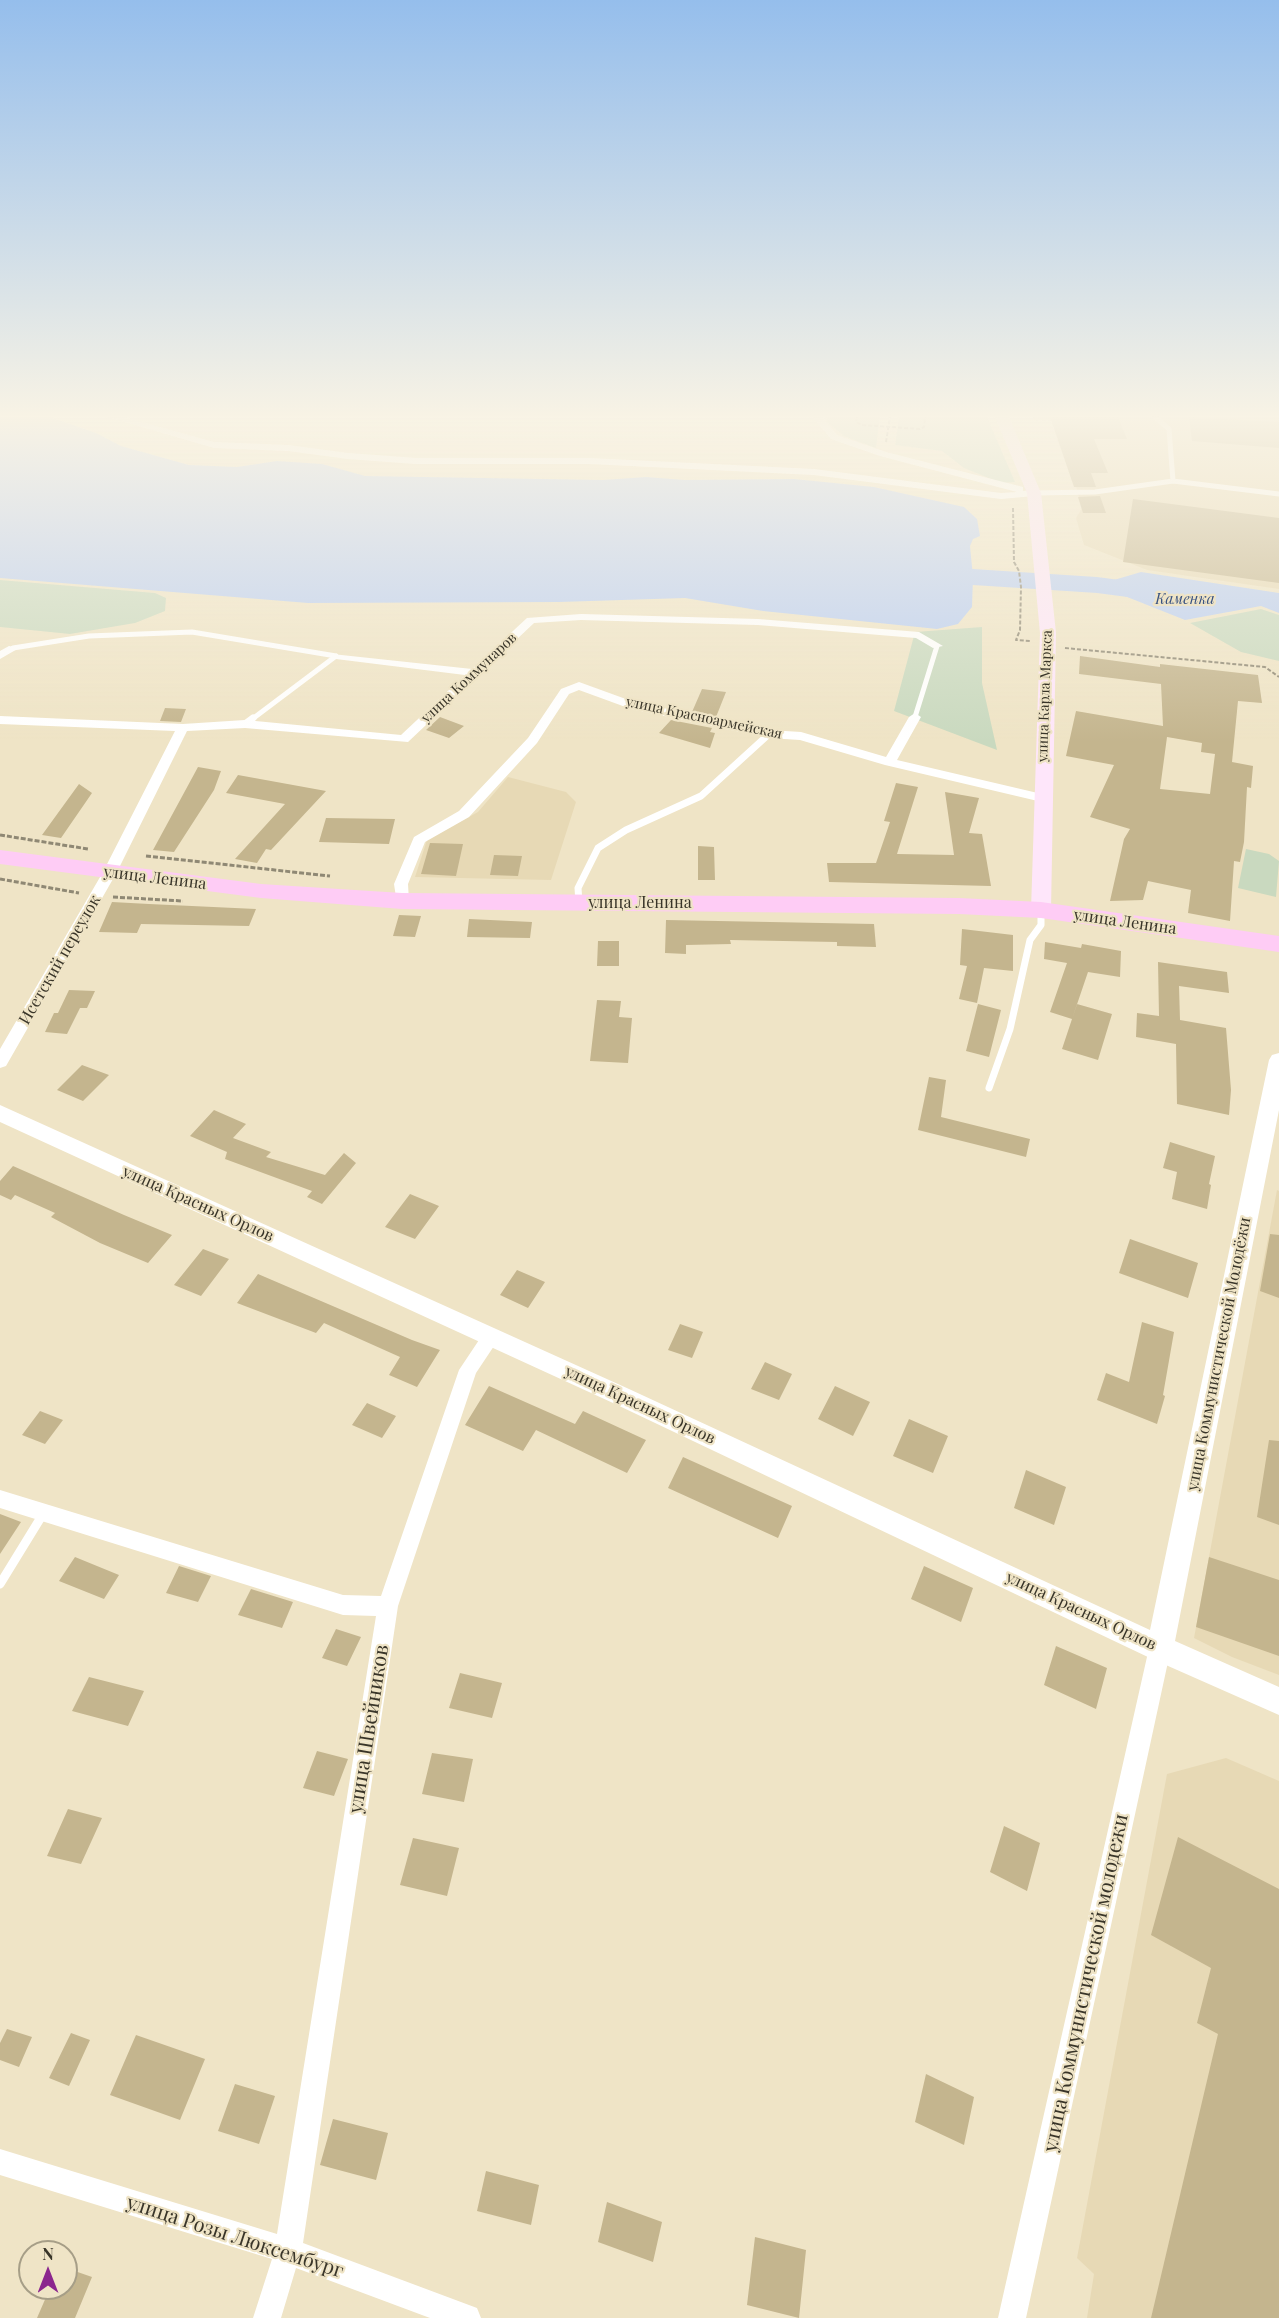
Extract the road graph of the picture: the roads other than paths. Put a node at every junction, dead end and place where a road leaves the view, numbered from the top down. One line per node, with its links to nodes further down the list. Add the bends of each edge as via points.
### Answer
1 (1036, 525): 13 (main road, улица Карла Маркса)
2 (938, 646): 6 (street, улица Коммунаров, via 919,635 758,622 580,617 531,620); 7 (lane)
3 (13, 648): 4 (street); 5 (lane, via 89,636 192,632)
4 (0, 656)
5 (336, 656): 6 (street); 9 (lane)
6 (474, 673): 9 (street, улица Коммунаров, via 404,739)
7 (915, 717): 12 (street)
8 (0, 720): 10 (street, улица Коммунаров)
9 (245, 724): 10 (street, улица Коммунаров)
10 (183, 728): 15 (street, Исетский переулок)
11 (769, 734): 12 (street, улица Красноармейская, via 801,736); 16 (street, улица Красноармейская, via 631,705 579,686 565,692 533,740 464,813 419,840 401,884); 17 (lane, via 700,796 626,830 598,848 578,888)
12 (889, 762): 13 (street, улица Красноармейская)
13 (1042, 798): 18 (main road, улица Карла Маркса)
14 (0, 857): 15 (main road, улица Ленина)
15 (110, 872): 16 (main road, улица Ленина, via 261,891); 21 (street, Исетский переулок)
16 (402, 901): 17 (main road, улица Ленина)
17 (579, 903): 18 (main road, улица Ленина)
18 (1041, 910): 19 (main road, улица Ленина); 22 (lane, via 1041,925 1030,940 1010,1029)
19 (1279, 944)
20 (1279, 1060): 29 (street, улица Коммунистической Молодёжи)
21 (0, 1062)
22 (989, 1088)
23 (0, 1113): 24 (street, улица Красных Орлов)
24 (491, 1337): 28 (street, улица Швейников, via 468,1370); 29 (street, улица Красных Орлов)
25 (0, 1500): 26 (street)
26 (43, 1514): 27 (lane); 28 (street, via 344,1605)
27 (0, 1584)
28 (388, 1606): 32 (street, улица Швейников)
29 (1160, 1648): 30 (street, улица Красных Орлов); 35 (street, улица Коммунистической молодежи)
30 (1279, 1701)
31 (0, 2162): 32 (street, улица Розы Люксембург)
32 (288, 2251): 33 (street, улица Швейников); 34 (street, улица Розы Люксембург)
33 (267, 2318)
34 (467, 2318)
35 (1012, 2318)

